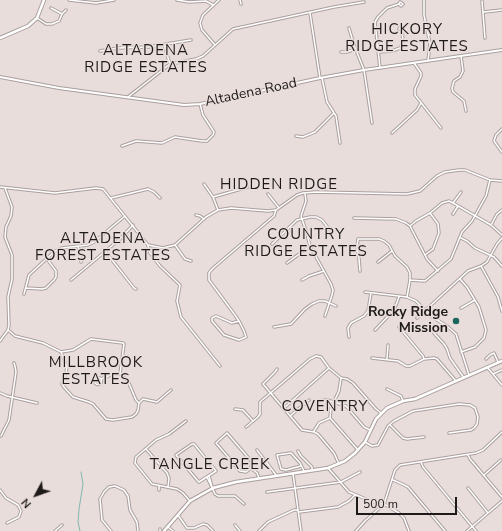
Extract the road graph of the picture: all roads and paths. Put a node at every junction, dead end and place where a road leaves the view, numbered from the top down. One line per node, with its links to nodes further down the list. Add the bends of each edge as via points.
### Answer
1 (44, 0): 19 (main road)
2 (69, 0): 3 (street, via 92,3)
3 (114, 0)
4 (177, 0): 12 (street, via 206,1)
5 (219, 0): 12 (street)
6 (240, 0): 10 (street)
7 (424, 0): 33 (street, via 424,15 430,43)
8 (482, 1): 17 (street)
9 (364, 2): 16 (street)
10 (241, 4)
11 (399, 4): 31 (street, via 387,8 375,22)
12 (213, 5): 26 (street, via 203,15 200,23 202,30)
13 (51, 8): 18 (street)
14 (66, 10): 18 (street)
15 (502, 10): 17 (street)
16 (310, 12): 26 (street, via 233,29); 39 (street)
17 (483, 12): 23 (street)
18 (62, 14): 19 (street, via 59,21 52,24 46,24)
19 (37, 18): 22 (main road, via 22,29)
20 (349, 28): 27 (street)
21 (402, 30): 31 (street, via 403,42 400,48)
22 (0, 38)
23 (485, 38)
24 (191, 40): 25 (street)
25 (164, 45): 29 (street); 35 (street)
26 (215, 45): 35 (street, via 199,58)
27 (355, 49): 30 (street); 37 (street)
28 (502, 50): 32 (street, Altadena Road)
29 (100, 51)
30 (341, 52)
31 (378, 52): 36 (street)
32 (461, 56): 33 (street, Altadena Road); 43 (street, via 463,71 454,81 452,88 464,101)
33 (428, 60): 34 (street, Altadena Road)
34 (414, 63): 36 (street, Altadena Road); 41 (street, via 421,73 415,95)
35 (170, 64): 40 (street)
36 (380, 68): 37 (street, Altadena Road)
37 (364, 70): 39 (street, Altadena Road); 45 (street)
38 (0, 76): 40 (street, Altadena Road)
39 (321, 78): 42 (street, Altadena Road); 44 (street, via 327,102)
40 (127, 98): 42 (street, Altadena Road, via 184,105)
41 (421, 103): 46 (street); 48 (street)
42 (200, 104): 51 (street, via 203,115 214,132 207,140 175,137 162,143 136,142)
43 (466, 111)
44 (334, 113): 49 (street, via 313,133 303,137); 50 (street)
45 (372, 123)
46 (441, 128)
47 (502, 130): 52 (street, via 494,141)
48 (392, 133)
49 (296, 136)
50 (340, 143)
51 (122, 146)
52 (502, 152)
53 (490, 180): 54 (street); 61 (street, via 459,170 445,172 420,191 407,194); 75 (street, via 486,196)
54 (502, 181)
55 (204, 184): 64 (street)
56 (0, 187): 58 (street)
57 (248, 187): 64 (street)
58 (5, 188): 62 (street, via 55,193 100,188); 128 (street, via 12,207 5,236 12,255)
59 (461, 192): 65 (street)
60 (268, 194): 67 (street)
61 (305, 194): 67 (street, via 297,196); 78 (street)
62 (111, 198): 63 (street, via 148,189); 74 (street)
63 (160, 198)
64 (213, 198): 68 (street)
65 (453, 202): 66 (street); 71 (street, via 444,202)
66 (458, 206): 72 (street); 75 (street)
67 (279, 208): 69 (street)
68 (218, 210): 69 (street); 77 (street)
69 (276, 210): 124 (street, via 274,216 209,273 210,280)
70 (502, 210): 79 (street)
71 (430, 213): 81 (street); 93 (street, via 438,224 439,233 434,249)
72 (453, 214)
73 (196, 215): 77 (street)
74 (125, 216): 80 (street); 89 (street, via 94,242)
75 (475, 216): 79 (street); 84 (street)
76 (354, 218): 81 (street, via 396,219)
77 (204, 219): 88 (street)
78 (302, 219): 82 (street, via 316,217); 87 (street, via 293,223); 90 (street)
79 (491, 225): 83 (street)
80 (133, 226): 86 (street); 91 (street)
81 (410, 226): 93 (street)
82 (329, 229)
83 (502, 235)
84 (460, 238): 94 (street); 103 (street, via 453,256)
85 (502, 238): 94 (street)
86 (147, 244): 88 (street, via 158,248); 142 (street, via 150,254 180,285 176,301 181,317)
87 (272, 244)
88 (174, 245): 96 (street, via 185,259)
89 (78, 246): 95 (street, via 59,249); 97 (street)
90 (310, 246): 99 (street); 104 (street)
91 (105, 251): 106 (street); 110 (street)
92 (392, 251): 98 (street); 102 (street, via 389,245 379,239 358,239); 108 (street, via 407,266)
93 (425, 255): 103 (street)
94 (491, 255): 100 (street); 101 (street, via 498,259)
95 (47, 259): 109 (street, via 29,275); 109 (street, via 56,270 54,280 46,288)
96 (191, 261)
97 (81, 262)
98 (378, 262)
99 (287, 263)
100 (481, 266): 105 (street, via 468,271); 121 (street, via 498,296)
101 (502, 266)
102 (360, 271)
103 (438, 271): 108 (street, via 426,281)
104 (324, 272): 107 (street); 117 (street, via 333,290)
105 (460, 278): 116 (street); 120 (street)
106 (71, 280)
107 (302, 280)
108 (410, 280): 115 (street)
109 (26, 288): 113 (street)
110 (136, 289)
111 (365, 292): 112 (street)
112 (371, 292): 114 (street); 130 (street, via 368,311 351,323 348,328)
113 (24, 294)
114 (399, 296): 115 (street); 129 (street, via 394,310)
115 (407, 297): 120 (street, via 416,301)
116 (475, 300): 119 (street); 134 (street, via 486,327 486,334 475,347)
117 (329, 303): 118 (street); 122 (street); 126 (street, via 321,301 312,304 291,324)
118 (336, 306)
119 (461, 308)
120 (425, 310): 123 (street); 134 (street, via 456,334)
121 (502, 311)
122 (325, 316)
123 (417, 318)
124 (239, 322): 124 (street, via 246,337 239,340 224,335 212,320 216,316 232,323)
125 (424, 326): 151 (street, via 444,344)
126 (274, 327)
127 (399, 327): 138 (street, via 424,356)
128 (8, 330): 131 (street); 133 (street, via 16,336 43,343)
129 (375, 330)
130 (349, 338)
131 (0, 341)
132 (388, 345): 136 (street)
133 (61, 352): 147 (street, via 73,350 91,339 119,342 124,344); 164 (street, via 67,367 63,386 73,397 93,404 108,420 132,417 138,410)
134 (461, 352): 149 (street)
135 (372, 358): 136 (street)
136 (387, 359): 138 (street, via 406,366)
137 (486, 359): 141 (street, via 494,353)
138 (424, 360): 153 (street, via 437,359)
139 (502, 361): 141 (main road)
140 (14, 363): 159 (street, via 16,372)
141 (498, 363): 143 (main road)
142 (220, 366)
143 (487, 367): 148 (street); 149 (main road)
144 (329, 368): 150 (street); 157 (street, via 321,357 314,356); 166 (street)
145 (277, 369): 157 (street, via 263,384)
146 (502, 370): 148 (street)
147 (120, 374): 152 (street); 164 (street, via 128,380)
148 (493, 374): 154 (street)
149 (469, 376): 151 (main road)
150 (341, 378): 165 (street); 168 (street, via 353,383)
151 (464, 378): 153 (main road)
152 (101, 379)
153 (456, 381): 162 (main road, via 415,399)
154 (502, 385)
155 (387, 389): 162 (street, via 401,396)
156 (171, 390): 164 (street, via 157,402 146,398)
157 (270, 393): 166 (street); 172 (street, via 260,402 260,414)
158 (0, 394): 159 (street)
159 (12, 397): 163 (street); 179 (street, via 9,420)
160 (309, 400): 169 (street)
161 (323, 400): 165 (street)
162 (403, 401): 168 (main road)
163 (37, 403)
164 (139, 403)
165 (334, 403): 170 (street); 175 (street, via 346,406 364,427)
166 (284, 408): 169 (street)
167 (235, 409): 172 (street, via 243,410)
168 (382, 413): 175 (main road)
169 (290, 416): 176 (street, via 303,431)
170 (330, 418): 176 (street, via 318,422); 184 (street)
171 (186, 421): 182 (street)
172 (253, 421): 174 (street)
173 (390, 425): 178 (street, via 400,417 419,410 459,404 475,408 478,417 474,428); 180 (street, via 403,438); 181 (street, via 378,445 372,446)
174 (246, 427)
175 (370, 430): 181 (main road)
176 (314, 432): 189 (street, via 334,454)
177 (502, 432): 186 (street, via 483,450)
178 (449, 434)
179 (1, 436)
180 (424, 437)
181 (365, 442): 184 (main road)
182 (146, 449): 203 (street, via 134,463 149,482); 204 (street, via 167,473)
183 (257, 450): 197 (street)
184 (358, 450): 189 (main road)
185 (298, 451): 193 (street)
186 (468, 455): 188 (street); 198 (street)
187 (501, 460): 198 (street)
188 (420, 462): 201 (street, via 400,465); 224 (street)
189 (339, 464): 192 (main road)
190 (301, 466): 190 (street, via 291,453 277,455 281,469); 194 (street)
191 (251, 468): 191 (street, via 245,472 240,471 216,443 228,433 250,460); 200 (street)
192 (328, 468): 193 (main road); 202 (street)
193 (312, 470): 194 (main road)
194 (304, 471): 195 (main road)
195 (293, 472): 197 (main road); 207 (street)
196 (360, 472): 202 (street)
197 (276, 475): 200 (main road)
198 (484, 475): 212 (street)
199 (208, 477): 199 (street, via 198,482 176,454 194,444 216,471); 205 (street)
200 (259, 478): 205 (main road)
201 (392, 480): 216 (street); 236 (street, via 408,487)
202 (341, 482): 207 (street); 211 (street)
203 (159, 486): 204 (street); 209 (street)
204 (168, 487): 213 (street, via 181,491)
205 (212, 487): 213 (main road); 215 (street, via 218,496 235,496)
206 (468, 488): 218 (street)
207 (295, 489): 210 (street); 217 (street)
208 (0, 490): 220 (street, via 21,510 19,516)
209 (158, 490)
210 (267, 492)
211 (355, 495): 216 (street); 217 (street, via 338,507)
212 (502, 497)
213 (190, 501): 219 (main road)
214 (502, 501): 218 (street)
215 (244, 504)
216 (384, 504): 234 (street); 235 (street, via 403,516)
217 (298, 511): 232 (street, via 294,510 271,521); 233 (street)
218 (488, 513): 224 (street)
219 (178, 515): 223 (main road); 230 (street, via 187,528 203,524)
220 (8, 523)
221 (62, 524): 225 (street)
222 (235, 525): 231 (street)
223 (168, 526): 228 (main road); 229 (street)
224 (473, 526): 237 (street); 238 (street)
225 (55, 531)
226 (111, 531): 227 (street, via 102,520 100,500 109,487 115,486 124,490 128,496)
227 (138, 531)
228 (164, 531)
229 (173, 531)
230 (213, 531)
231 (240, 531)
232 (259, 531)
233 (301, 531)
234 (356, 531)
235 (409, 531)
236 (445, 531)
237 (467, 531)
238 (476, 531)

